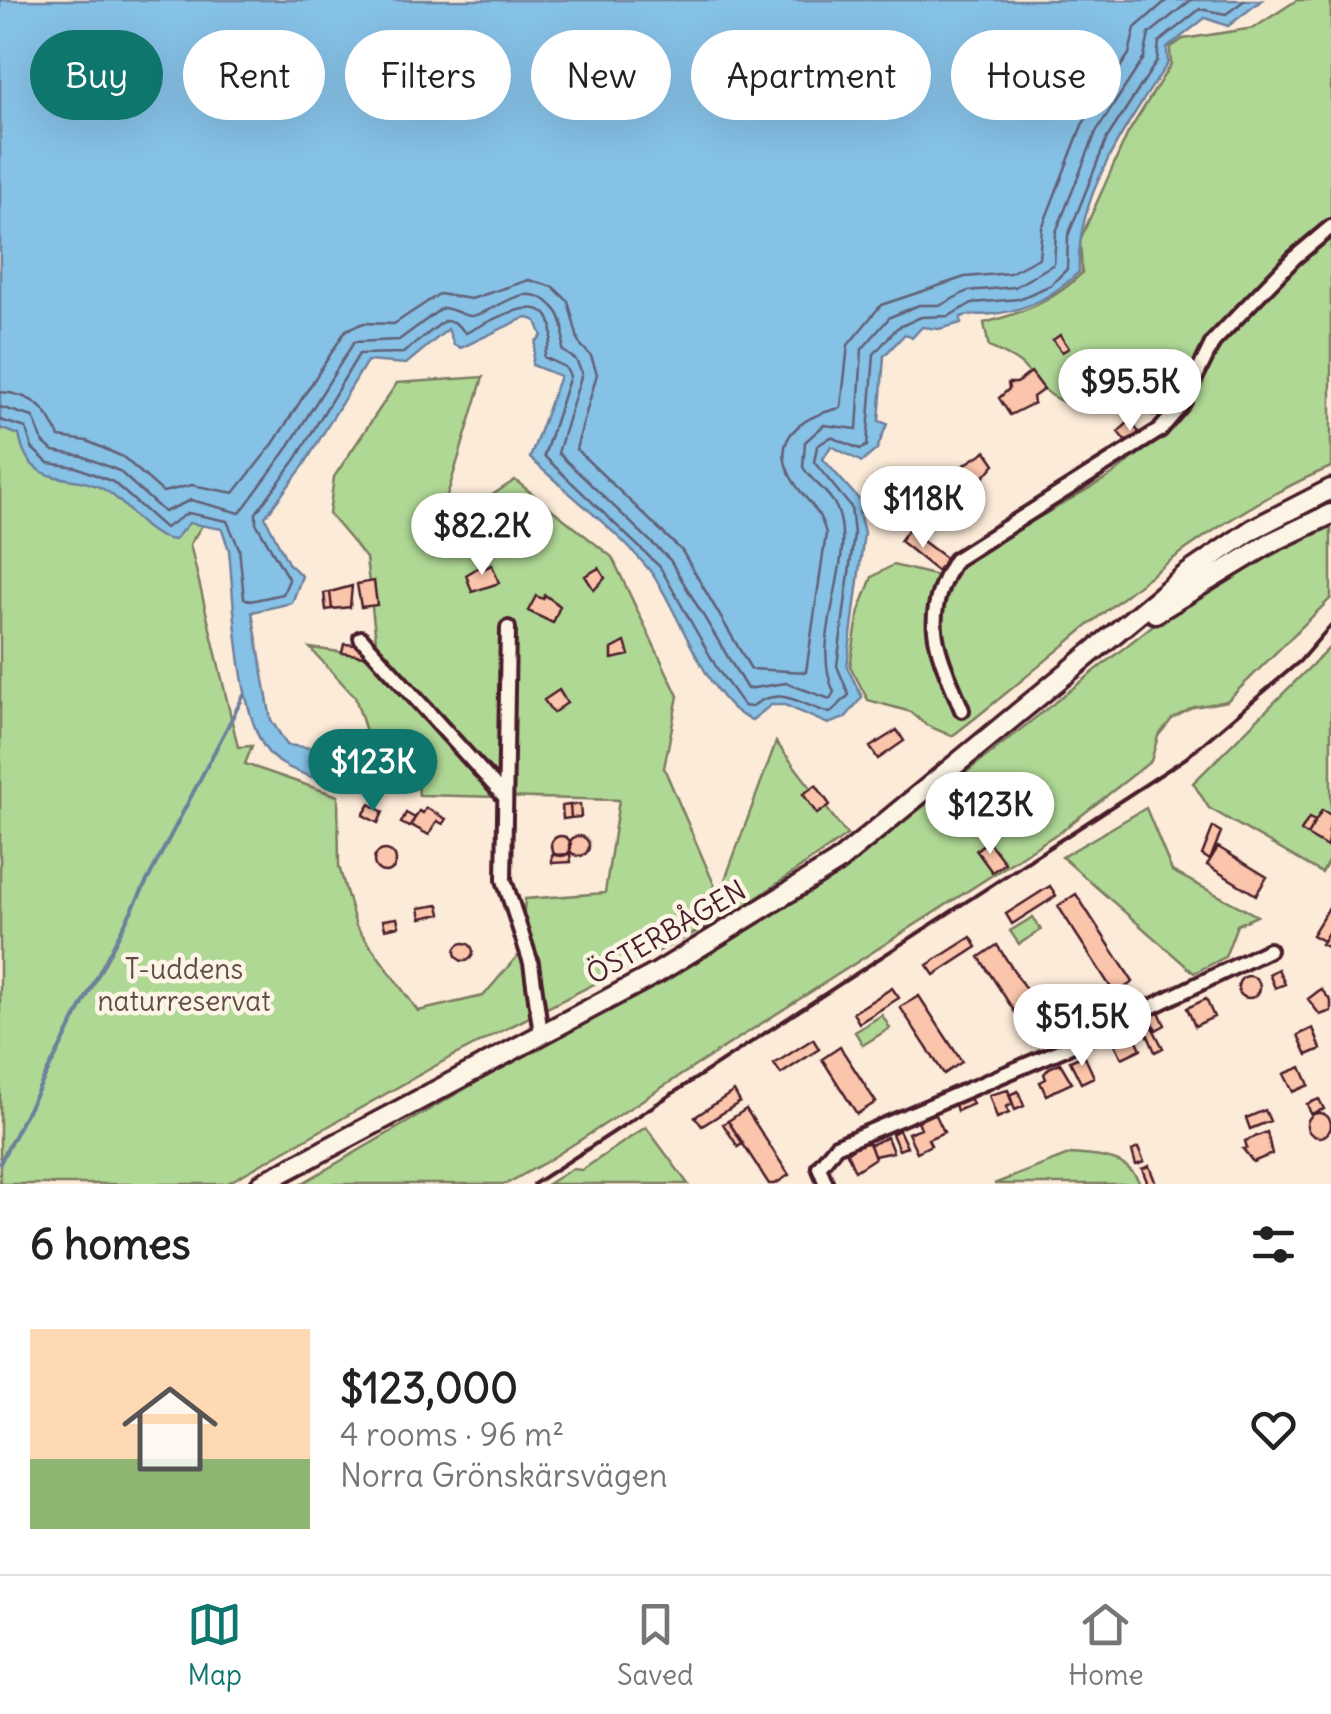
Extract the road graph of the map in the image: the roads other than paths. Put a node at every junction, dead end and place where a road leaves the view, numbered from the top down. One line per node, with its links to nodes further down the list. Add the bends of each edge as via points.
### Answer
1 (1331, 227): 7 (street, via 1213,342 1183,403 1160,430 955,560 937,590 932,623)
2 (1331, 489): 6 (main road, ÖSTERBÅGEN, via 1211,556)
3 (1331, 514): 6 (main road, ÖSTERBÅGEN, via 1224,569)
4 (508, 628): 8 (street)
5 (361, 638): 8 (street)
6 (1066, 677): 10 (main road, ÖSTERBÅGEN, via 836,862 657,973)
7 (962, 710)
8 (503, 795): 10 (street, via 504,880 531,963)
9 (1269, 950): 12 (street, via 1066,1048 836,1146 820,1167)
10 (542, 1034): 11 (main road, ÖSTERBÅGEN)
11 (261, 1184)
12 (826, 1184)

